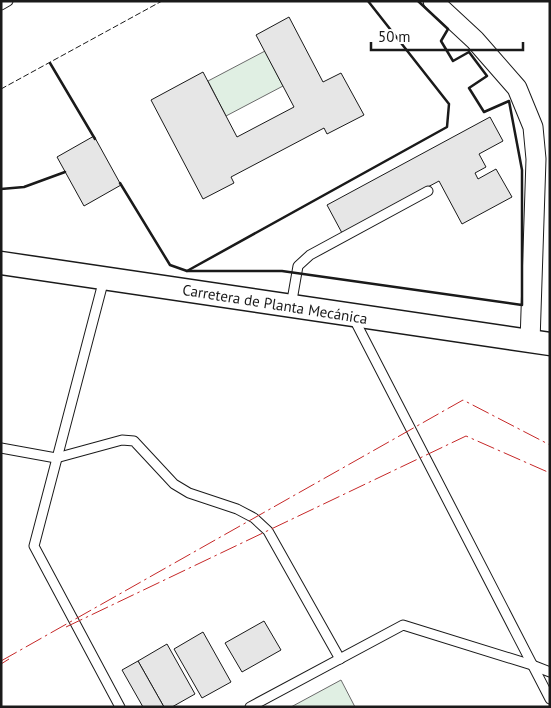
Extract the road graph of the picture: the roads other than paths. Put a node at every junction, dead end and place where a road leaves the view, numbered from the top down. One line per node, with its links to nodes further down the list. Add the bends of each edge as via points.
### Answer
1 (8, 1): 3 (lane)
2 (433, 1): 9 (street, via 475,40 517,88 532,127 536,159)
3 (1, 5)
4 (428, 192): 7 (lane, via 310,255 298,266)
5 (1, 263): 6 (street, Carretera de Planta Mecánica)
6 (104, 279): 7 (street, Carretera de Planta Mecánica); 11 (lane)
7 (291, 306): 8 (street, Carretera de Planta Mecánica)
8 (352, 316): 9 (street, Carretera de Planta Mecánica); 13 (lane)
9 (540, 343)
10 (1, 448): 11 (lane)
11 (56, 458): 12 (lane, via 122,440 134,441 174,484 254,518 268,531); 16 (lane, via 34,546)
12 (340, 659): 13 (lane, via 402,625); 17 (lane)
13 (532, 665): 14 (lane); 15 (lane)
14 (550, 672)
15 (550, 699)
16 (120, 707)
17 (250, 707)

